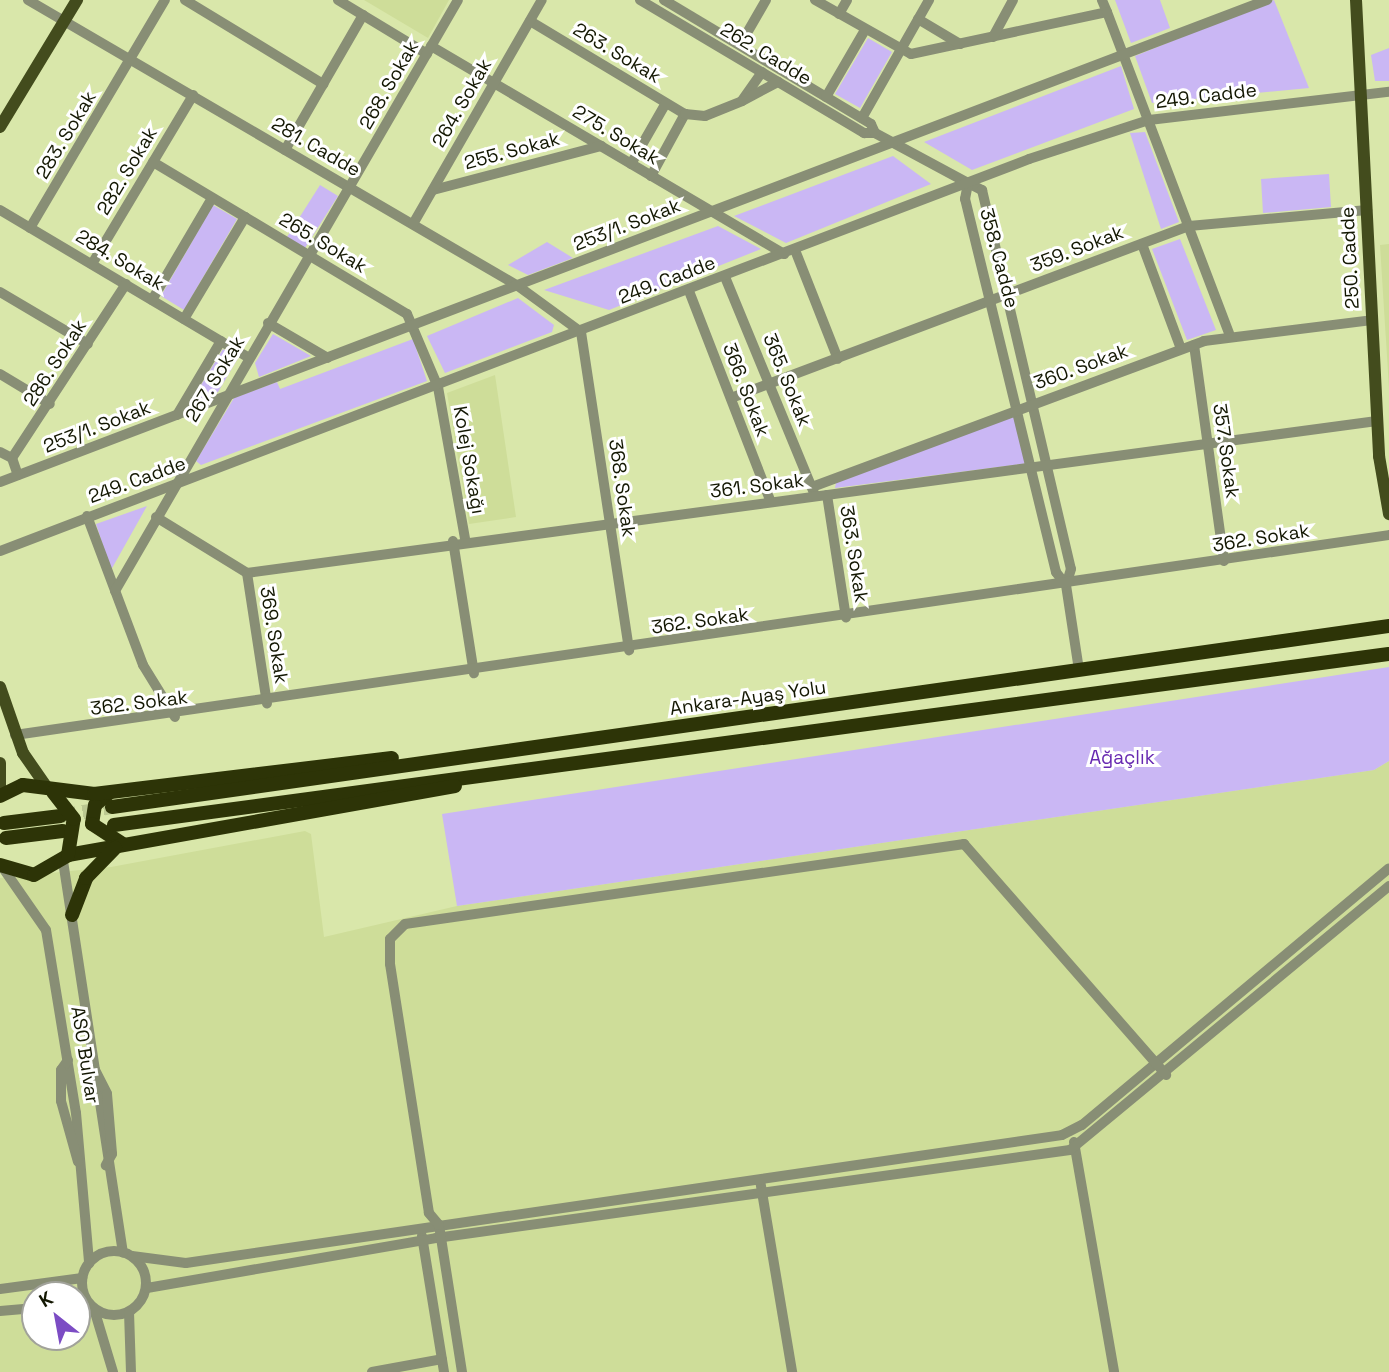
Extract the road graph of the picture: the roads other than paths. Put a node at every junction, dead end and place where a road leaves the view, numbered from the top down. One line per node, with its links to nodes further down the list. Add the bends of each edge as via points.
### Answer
1 (28, 0): 22 (street, 281. Cadde)
2 (77, 0): 22 (main road)
3 (166, 0): 31 (street, 283. Sokak)
4 (185, 0): 35 (street)
5 (338, 0): 20 (street, 275. Sokak)
6 (458, 0): 28 (street, 268. Sokak)
7 (542, 0): 23 (street, 264. Sokak)
8 (640, 0): 32 (street, 262. Cadde)
9 (664, 0): 27 (street, 262. Cadde)
10 (766, 0): 27 (street)
11 (815, 0): 19 (street)
12 (847, 0): 19 (street)
13 (929, 0): 21 (street)
14 (1013, 0): 25 (street)
15 (1102, 0): 18 (street)
16 (1267, 0): 30 (street, 253/1. Sokak)
17 (1356, 0): 37 (main road, 250. Cadde)
18 (1107, 12): 25 (street); 30 (street)
19 (839, 14): 24 (street)
20 (363, 15): 28 (street, 275. Sokak); 35 (street)
21 (918, 19): 26 (street); 29 (street)
22 (65, 21): 31 (street, 281. Cadde); 45 (main road)
23 (530, 21): 34 (street, 264. Sokak); 41 (street, 263. Sokak)
24 (865, 30): 29 (street); 39 (street)
25 (993, 37): 26 (street)
26 (960, 44): 29 (street)
27 (740, 45): 39 (street, 262. Cadde)
28 (429, 50): 34 (street, 275. Sokak); 54 (street, 268. Sokak)
29 (901, 51): 43 (street)
30 (1124, 55): 44 (street); 47 (street, 253/1. Sokak)
31 (132, 60): 38 (street, 281. Cadde); 63 (street, 283. Sokak)
32 (762, 72): 33 (street, 262. Cadde); 40 (street)
33 (778, 82): 40 (street); 46 (street, 262. Cadde, via 864,133)
34 (494, 83): 48 (street, 275. Sokak); 55 (street, 264. Sokak)
35 (323, 84): 49 (street)
36 (1389, 92): 37 (street, 249. Cadde)
37 (1361, 95): 44 (street, 249. Cadde); 58 (main road, 250. Cadde)
38 (193, 96): 49 (street, 281. Cadde); 50 (street, 282. Sokak)
39 (826, 97): 43 (street, 262. Cadde)
40 (742, 101): 42 (street, via 705,116)
41 (666, 103): 42 (street, 263. Sokak); 51 (street)
42 (685, 114): 52 (street)
43 (862, 118): 46 (street, 262. Cadde)
44 (1149, 120): 53 (street, 249. Cadde); 62 (street)
45 (0, 127)
46 (875, 133): 47 (street, 262. Cadde)
47 (893, 142): 53 (street, 262. Cadde); 59 (street, 253/1. Sokak)
48 (601, 146): 51 (street, 275. Sokak); 55 (street, 255. Sokak)
49 (285, 150): 54 (street, 281. Cadde)
50 (153, 162): 56 (street, 265. Sokak); 68 (street, 282. Sokak)
51 (631, 164): 52 (street, 275. Sokak)
52 (652, 176): 59 (street, 275. Sokak)
53 (968, 183): 65 (street, 249. Cadde); 74 (street, 358. Cadde, via 982,190); 76 (street, 358. Cadde, via 965,199)
54 (350, 187): 61 (street, 281. Cadde); 67 (street, 267. Sokak)
55 (433, 190): 61 (street, 264. Sokak)
56 (212, 198): 60 (street, 265. Sokak); 75 (street)
57 (0, 210): 63 (street, 284. Sokak)
58 (1367, 210): 62 (street, 359. Sokak); 78 (main road, 250. Cadde)
59 (711, 211): 66 (street, 275. Sokak); 71 (street, 253/1. Sokak)
60 (245, 217): 67 (street, 265. Sokak); 77 (street)
61 (413, 224): 71 (street, 281. Cadde)
62 (1189, 226): 64 (street, 359. Sokak); 82 (street)
63 (30, 228): 68 (street, 284. Sokak)
64 (1142, 244): 74 (street, 359. Sokak); 86 (street)
65 (795, 250): 66 (street, 249. Cadde); 89 (street)
66 (784, 254): 69 (street, 249. Cadde)
67 (309, 255): 79 (street, 267. Sokak); 80 (street, 265. Sokak, via 402,310)
68 (92, 264): 70 (street, 284. Sokak)
69 (725, 277): 72 (street, 249. Cadde); 91 (street, 365. Sokak)
70 (126, 284): 75 (street, 284. Sokak); 84 (street, 286. Sokak)
71 (517, 286): 80 (street, 253/1. Sokak); 81 (street, 281. Cadde)
72 (689, 291): 81 (street, 249. Cadde); 94 (street, 366. Sokak)
73 (0, 292): 84 (street)
74 (1007, 294): 76 (street, 359. Sokak); 95 (street, 358. Cadde)
75 (152, 300): 77 (street, 284. Sokak)
76 (992, 300): 89 (street, 359. Sokak); 97 (street, 358. Cadde)
77 (184, 319): 83 (street, 284. Sokak)
78 (1372, 320): 82 (street, 360. Sokak); 99 (main road, 250. Cadde)
79 (268, 323): 87 (street, 267. Sokak); 88 (street)
80 (415, 325): 88 (street, 253/1. Sokak); 92 (street, 265. Sokak)
81 (581, 332): 92 (street, 249. Cadde); 114 (street, 368. Sokak)
82 (1229, 334): 85 (street, 360. Sokak)
83 (222, 341): 87 (street, 284. Sokak); 98 (street)
84 (88, 344): 96 (street, 286. Sokak)
85 (1194, 345): 86 (street, 360. Sokak); 100 (street, 357. Sokak)
86 (1181, 349): 95 (street, 360. Sokak)
87 (248, 357): 93 (street, 267. Sokak)
88 (328, 358): 93 (street, 253/1. Sokak)
89 (838, 359): 91 (street, 359. Sokak)
90 (0, 374): 96 (street)
91 (770, 383): 94 (street, 359. Sokak); 108 (street, 365. Sokak)
92 (438, 387): 107 (street, 249. Cadde); 116 (street, Kolej Sokağı)
93 (224, 397): 98 (street, 253/1. Sokak); 107 (street, 267. Sokak)
94 (731, 398): 110 (street, 366. Sokak)
95 (1034, 403): 97 (street, 360. Sokak); 103 (street, 358. Cadde)
96 (50, 404): 102 (street, 286. Sokak)
97 (1020, 406): 104 (street, 358. Cadde); 108 (street, 360. Sokak)
98 (177, 415): 105 (street, 253/1. Sokak)
99 (1377, 421): 100 (street, 361. Sokak); 111 (main road, 250. Cadde)
100 (1207, 443): 103 (street, 361. Sokak); 119 (street, 357. Sokak)
101 (0, 452): 102 (street)
102 (12, 458): 105 (street)
103 (1049, 464): 104 (street, 361. Sokak); 121 (street, 358. Cadde, via 1071,569)
104 (1034, 467): 109 (street, 361. Sokak); 121 (street, 358. Cadde, via 1056,572)
105 (18, 475): 106 (street, 253/1. Sokak)
106 (0, 482)
107 (172, 487): 112 (street, 249. Cadde); 113 (street, 267. Sokak)
108 (814, 492): 109 (street, 361. Sokak); 110 (street, 361. Sokak)
109 (827, 495): 123 (street, 363. Sokak)
110 (771, 502): 114 (street, 361. Sokak)
111 (1389, 514)
112 (87, 516): 118 (street, 249. Cadde); 122 (street)
113 (156, 517): 120 (street); 122 (street, 267. Sokak)
114 (609, 520): 116 (street, 361. Sokak); 125 (street, 368. Sokak)
115 (1389, 536): 119 (street, 362. Sokak)
116 (465, 539): 117 (street, 361. Sokak)
117 (453, 541): 120 (street, 361. Sokak); 128 (street, Kolej Sokağı)
118 (0, 551)
119 (1224, 561): 121 (street, 362. Sokak)
120 (247, 573): 130 (street, 369. Sokak)
121 (1066, 585): 123 (street, 362. Sokak); 127 (street, 358. Cadde)
122 (115, 591): 131 (street, via 143,665)
123 (846, 618): 125 (street, 362. Sokak)
124 (1389, 626): 127 (highway, Ankara-Ayaş Yolu)
125 (629, 650): 128 (street, 362. Sokak)
126 (1389, 654): 134 (highway)
127 (1079, 670): 137 (highway, Ankara-Ayaş Yolu, via 473,756)
128 (474, 673): 130 (street, 362. Sokak)
129 (0, 687): 132 (main road)
130 (267, 703): 131 (street, 362. Sokak)
131 (175, 717): 132 (street, 362. Sokak)
132 (15, 735): 135 (main road)
133 (0, 763): 136 (main road)
134 (470, 778): 139 (highway); 141 (highway, via 431,793)
135 (50, 790): 136 (highway, Ankara-Ayaş Yolu, via 23,785); 137 (highway, Ankara-Ayaş Yolu); 142 (highway, via 74,819)
136 (0, 794)
137 (111, 799): 141 (highway, via 95,805 91,820 97,833)
138 (61, 816): 140 (highway, via 5,830)
139 (114, 825)
140 (63, 831)
141 (121, 845): 142 (highway); 146 (highway, via 86,878)
142 (65, 858): 143 (highway, via 34,875); 146 (street, ASO Bulvar)
143 (1, 866): 159 (street, ASO Bulvar, via 46,930 68,1060)
144 (1389, 867): 147 (street)
145 (1389, 886): 148 (street)
146 (72, 915): 158 (street, ASO Bulvar, via 106,1165)
147 (1155, 1062): 148 (street); 149 (street); 153 (street, via 964,844 405,924 390,939 390,964)
148 (1166, 1075): 150 (street)
149 (1069, 1133): 150 (street); 151 (street)
150 (1077, 1147): 152 (street); 175 (street)
151 (760, 1181): 152 (street); 154 (street)
152 (763, 1197): 156 (street); 174 (street)
153 (429, 1213): 154 (street); 155 (street)
154 (439, 1225): 155 (street); 156 (street)
155 (421, 1227): 157 (street); 158 (street, via 186,1263)
156 (441, 1237): 157 (street); 173 (street)
157 (423, 1240): 162 (street); 168 (street)
158 (128, 1254): 159 (street, via 104,1252); 162 (street, via 145,1269)
159 (89, 1263): 160 (street)
160 (82, 1278): 161 (street); 163 (street)
161 (83, 1281)
162 (147, 1288): 167 (street)
163 (0, 1289)
164 (91, 1306): 167 (street); 169 (street)
165 (21, 1309): 166 (street)
166 (0, 1311)
167 (129, 1312): 170 (street)
168 (442, 1359): 171 (street); 172 (street)
169 (113, 1372)
170 (131, 1372)
171 (372, 1372)
172 (444, 1372)
173 (462, 1372)
174 (792, 1372)
175 (1114, 1372)

